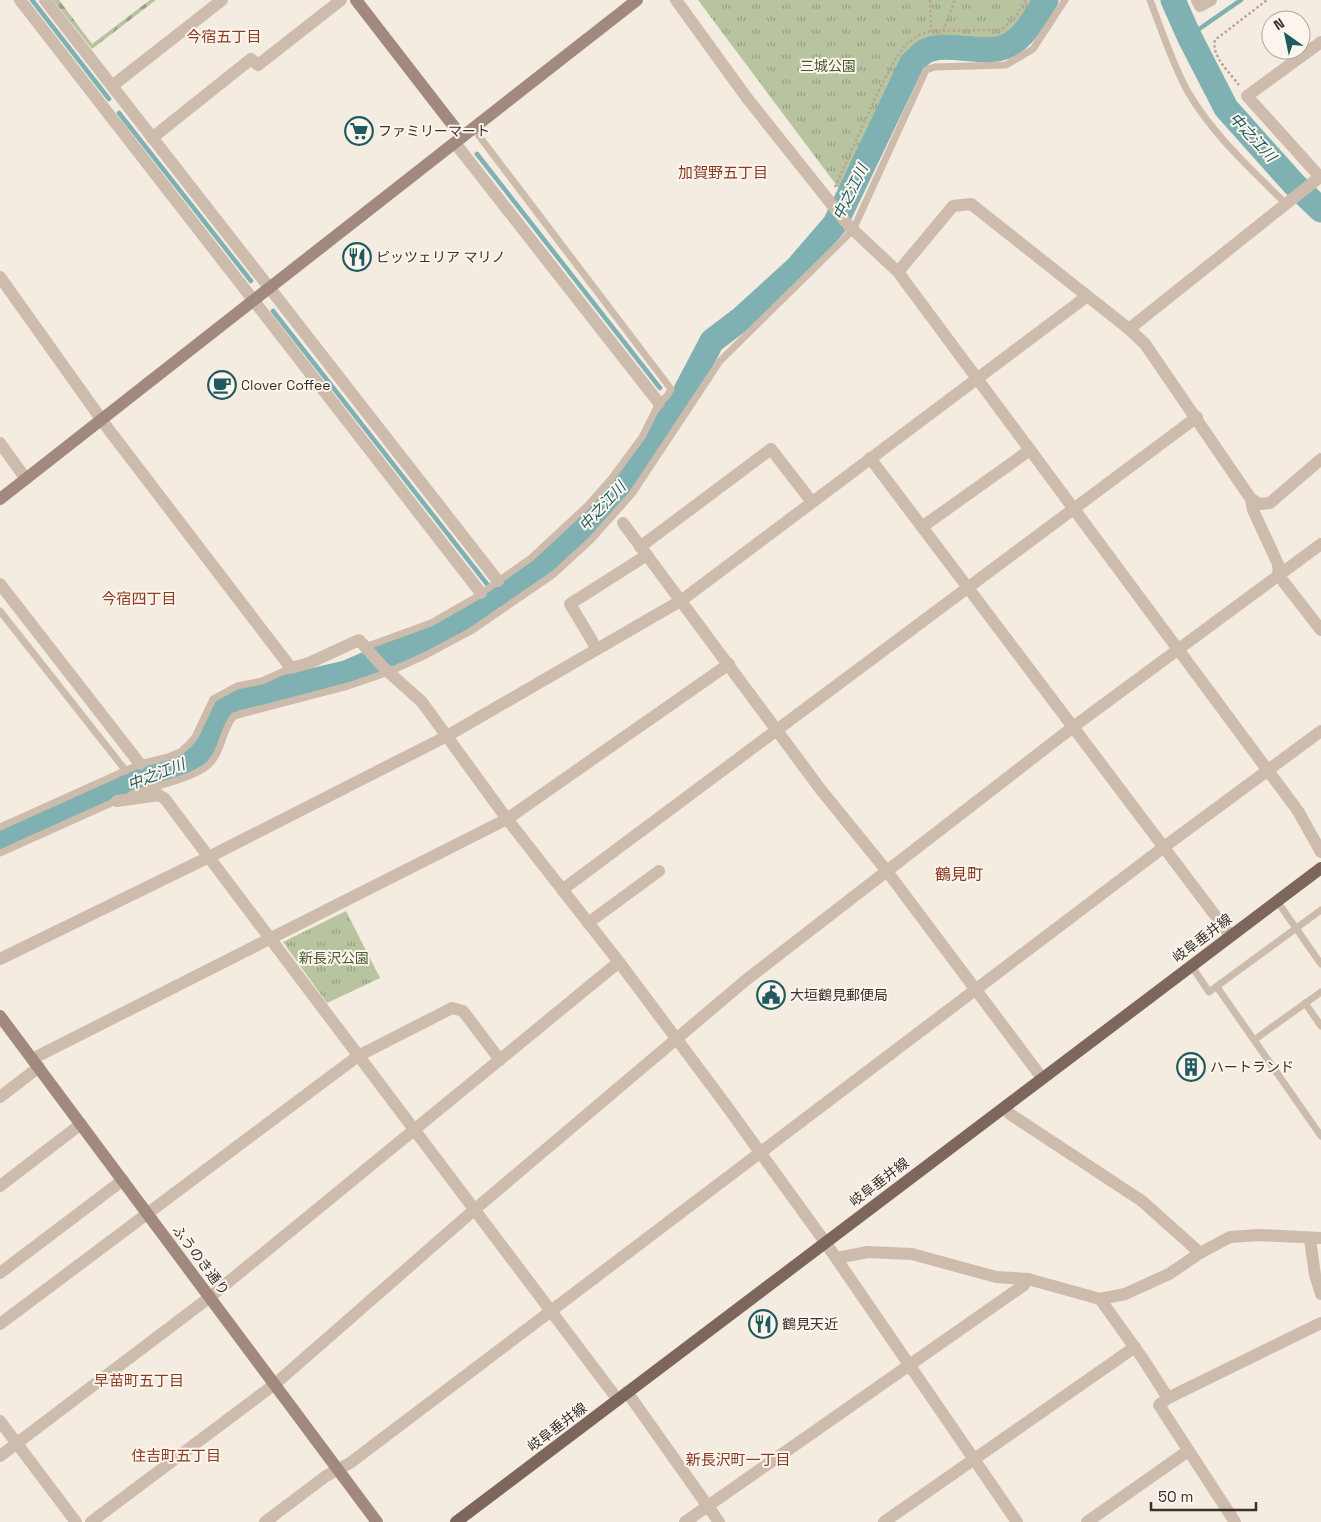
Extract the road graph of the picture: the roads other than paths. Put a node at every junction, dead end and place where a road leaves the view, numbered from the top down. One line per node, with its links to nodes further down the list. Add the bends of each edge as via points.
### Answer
1 (20, 0): 24 (street)
2 (44, 0): 13 (street)
3 (222, 0): 13 (street)
4 (341, 0): 15 (street, via 258,65 251,59)
5 (356, 0): 16 (street)
6 (637, 0): 14 (street)
7 (676, 0): 19 (street, via 748,98)
8 (1066, 0): 19 (lane, via 1032,49 1006,64 935,66 926,70)
9 (1150, 0): 18 (lane, via 1178,72 1198,107 1248,167)
10 (1197, 0): 11 (street, via 1200,6)
11 (1211, 0)
12 (1321, 42): 17 (street, via 1247,96)
13 (112, 86): 15 (street)
14 (473, 128): 16 (street); 27 (lane, via 668,382 671,388)
15 (152, 138): 22 (street)
16 (458, 140): 22 (street); 27 (street)
17 (1319, 178): 18 (street)
18 (1289, 202): 25 (street)
19 (851, 228): 20 (street); 56 (lane, via 720,361 632,494 591,540 554,574 471,631)
20 (898, 272): 23 (street, via 953,206 971,204); 26 (street)
21 (0, 277): 29 (street)
22 (270, 288): 24 (street); 44 (street)
23 (1086, 297): 25 (street); 26 (street)
24 (253, 302): 29 (street); 47 (street)
25 (1129, 329): 28 (street, via 1145,344)
26 (976, 378): 31 (street); 32 (street)
27 (659, 403): 44 (lane, via 642,437 587,506 531,558)
28 (1197, 417): 36 (street); 38 (street)
29 (101, 420): 34 (street); 55 (street)
30 (0, 443): 34 (street)
31 (1030, 450): 38 (street); 40 (street)
32 (870, 458): 37 (street); 40 (street)
33 (1321, 459): 36 (street, via 1270,503 1260,504)
34 (26, 479): 35 (street)
35 (0, 499)
36 (1251, 499): 43 (street, via 1252,510 1278,564)
37 (812, 502): 42 (street, via 771,448); 48 (street)
38 (1073, 508): 46 (street); 53 (street)
39 (623, 524): 42 (street)
40 (922, 527): 46 (street)
41 (1321, 544): 43 (street)
42 (643, 551): 48 (street); 52 (street, via 570,604)
43 (1278, 576): 50 (street); 53 (street)
44 (498, 581): 47 (lane)
45 (0, 584): 61 (street)
46 (968, 587): 57 (street); 58 (street)
47 (481, 593): 51 (lane, via 431,622)
48 (682, 600): 52 (street); 54 (street)
49 (0, 611): 62 (lane)
50 (1319, 623)
51 (366, 649): 55 (street, via 359,640); 56 (street)
52 (597, 649): 60 (street)
53 (1179, 651): 57 (street); 63 (street)
54 (729, 664): 58 (street); 65 (street)
55 (291, 668): 61 (lane, via 262,681 237,686 213,699 189,744 168,757)
56 (387, 670): 60 (street, via 422,702); 64 (lane, via 348,686 234,716 226,725 212,762 196,773)
57 (1073, 727): 67 (street); 72 (street)
58 (778, 729): 72 (street); 74 (street)
59 (1321, 731): 63 (street)
60 (447, 736): 65 (street); 70 (street)
61 (140, 764): 62 (lane)
62 (126, 771): 66 (lane)
63 (1268, 771): 67 (street); 68 (street, via 1298,811)
64 (116, 801): 69 (lane); 70 (street, via 159,795)
65 (507, 819): 74 (street); 80 (street)
66 (0, 827)
67 (1164, 847): 79 (street); 86 (street)
68 (1321, 852)
69 (0, 853)
70 (209, 857): 80 (street); 81 (street)
71 (1321, 868): 75 (main road, 岐阜垂井線)
72 (886, 870): 86 (street); 91 (street)
73 (659, 871): 77 (street)
74 (562, 890): 77 (street)
75 (1276, 902): 78 (lane); 79 (main road, 岐阜垂井線)
76 (1321, 910): 78 (lane)
77 (588, 923): 82 (street)
78 (1296, 929): 83 (lane); 85 (lane)
79 (1230, 936): 84 (main road, 岐阜垂井線)
80 (269, 939): 93 (street); 95 (street)
81 (0, 959)
82 (619, 962): 91 (street); 94 (street)
83 (1321, 964)
84 (1191, 965): 85 (lane, via 1209,992); 96 (main road, 岐阜垂井線)
85 (1217, 987): 92 (lane)
86 (974, 990): 96 (street); 102 (street)
87 (1321, 992): 88 (lane)
88 (1305, 1004): 90 (lane); 92 (lane)
89 (0, 1016): 95 (street, ふうのき通り)
90 (1321, 1026)
91 (675, 1038): 102 (street); 105 (street)
92 (1254, 1040): 101 (lane)
93 (358, 1056): 94 (street, via 452,1008 463,1010); 100 (street); 106 (street)
94 (500, 1060): 100 (street)
95 (36, 1063): 97 (street); 99 (street, ふうのき通り)
96 (1042, 1078): 98 (main road, 岐阜垂井線)
97 (0, 1097)
98 (1005, 1107): 108 (main road, 岐阜垂井線); 109 (street, via 1010,1114 1142,1201)
99 (81, 1124): 103 (street, ふうのき通り); 104 (street)
100 (414, 1130): 105 (street); 114 (street)
101 (1321, 1136)
102 (760, 1152): 108 (street); 116 (street)
103 (123, 1180): 106 (street, ふうのき通り); 111 (street)
104 (0, 1186)
105 (474, 1210): 116 (street); 121 (street)
106 (148, 1213): 114 (street, ふうのき通り); 118 (street)
107 (1315, 1239): 109 (street, via 1260,1235 1230,1237); 113 (street, via 1315,1276)
108 (825, 1242): 110 (street); 122 (main road, 岐阜垂井線)
109 (1200, 1253): 115 (street, via 1169,1274 1125,1294)
110 (836, 1258): 112 (street, via 868,1252 912,1254 996,1277); 120 (street)
111 (0, 1272)
112 (1028, 1279): 115 (street); 120 (street)
113 (1321, 1294)
114 (210, 1297): 121 (street, ふうのき通り); 125 (street)
115 (1100, 1300): 119 (street)
116 (550, 1312): 122 (street); 129 (street)
117 (1321, 1323): 123 (street)
118 (0, 1324)
119 (1135, 1347): 123 (street); 128 (street)
120 (909, 1366): 128 (street); 130 (street)
121 (274, 1384): 129 (street, ふうのき通り); 132 (street)
122 (623, 1396): 130 (street); 135 (main road, 岐阜垂井線)
123 (1168, 1398): 126 (street, via 1159,1405)
124 (0, 1421): 125 (street)
125 (16, 1444): 127 (street); 131 (street)
126 (1188, 1451): 140 (street); 141 (street)
127 (0, 1456)
128 (974, 1460): 138 (street); 139 (street)
129 (337, 1471): 133 (street); 134 (street, ふうのき通り)
130 (708, 1506): 136 (street); 137 (street)
131 (76, 1522)
132 (92, 1522)
133 (265, 1522)
134 (377, 1522)
135 (456, 1522)
136 (685, 1522)
137 (719, 1522)
138 (884, 1522)
139 (1017, 1522)
140 (1087, 1522)
141 (1235, 1522)

